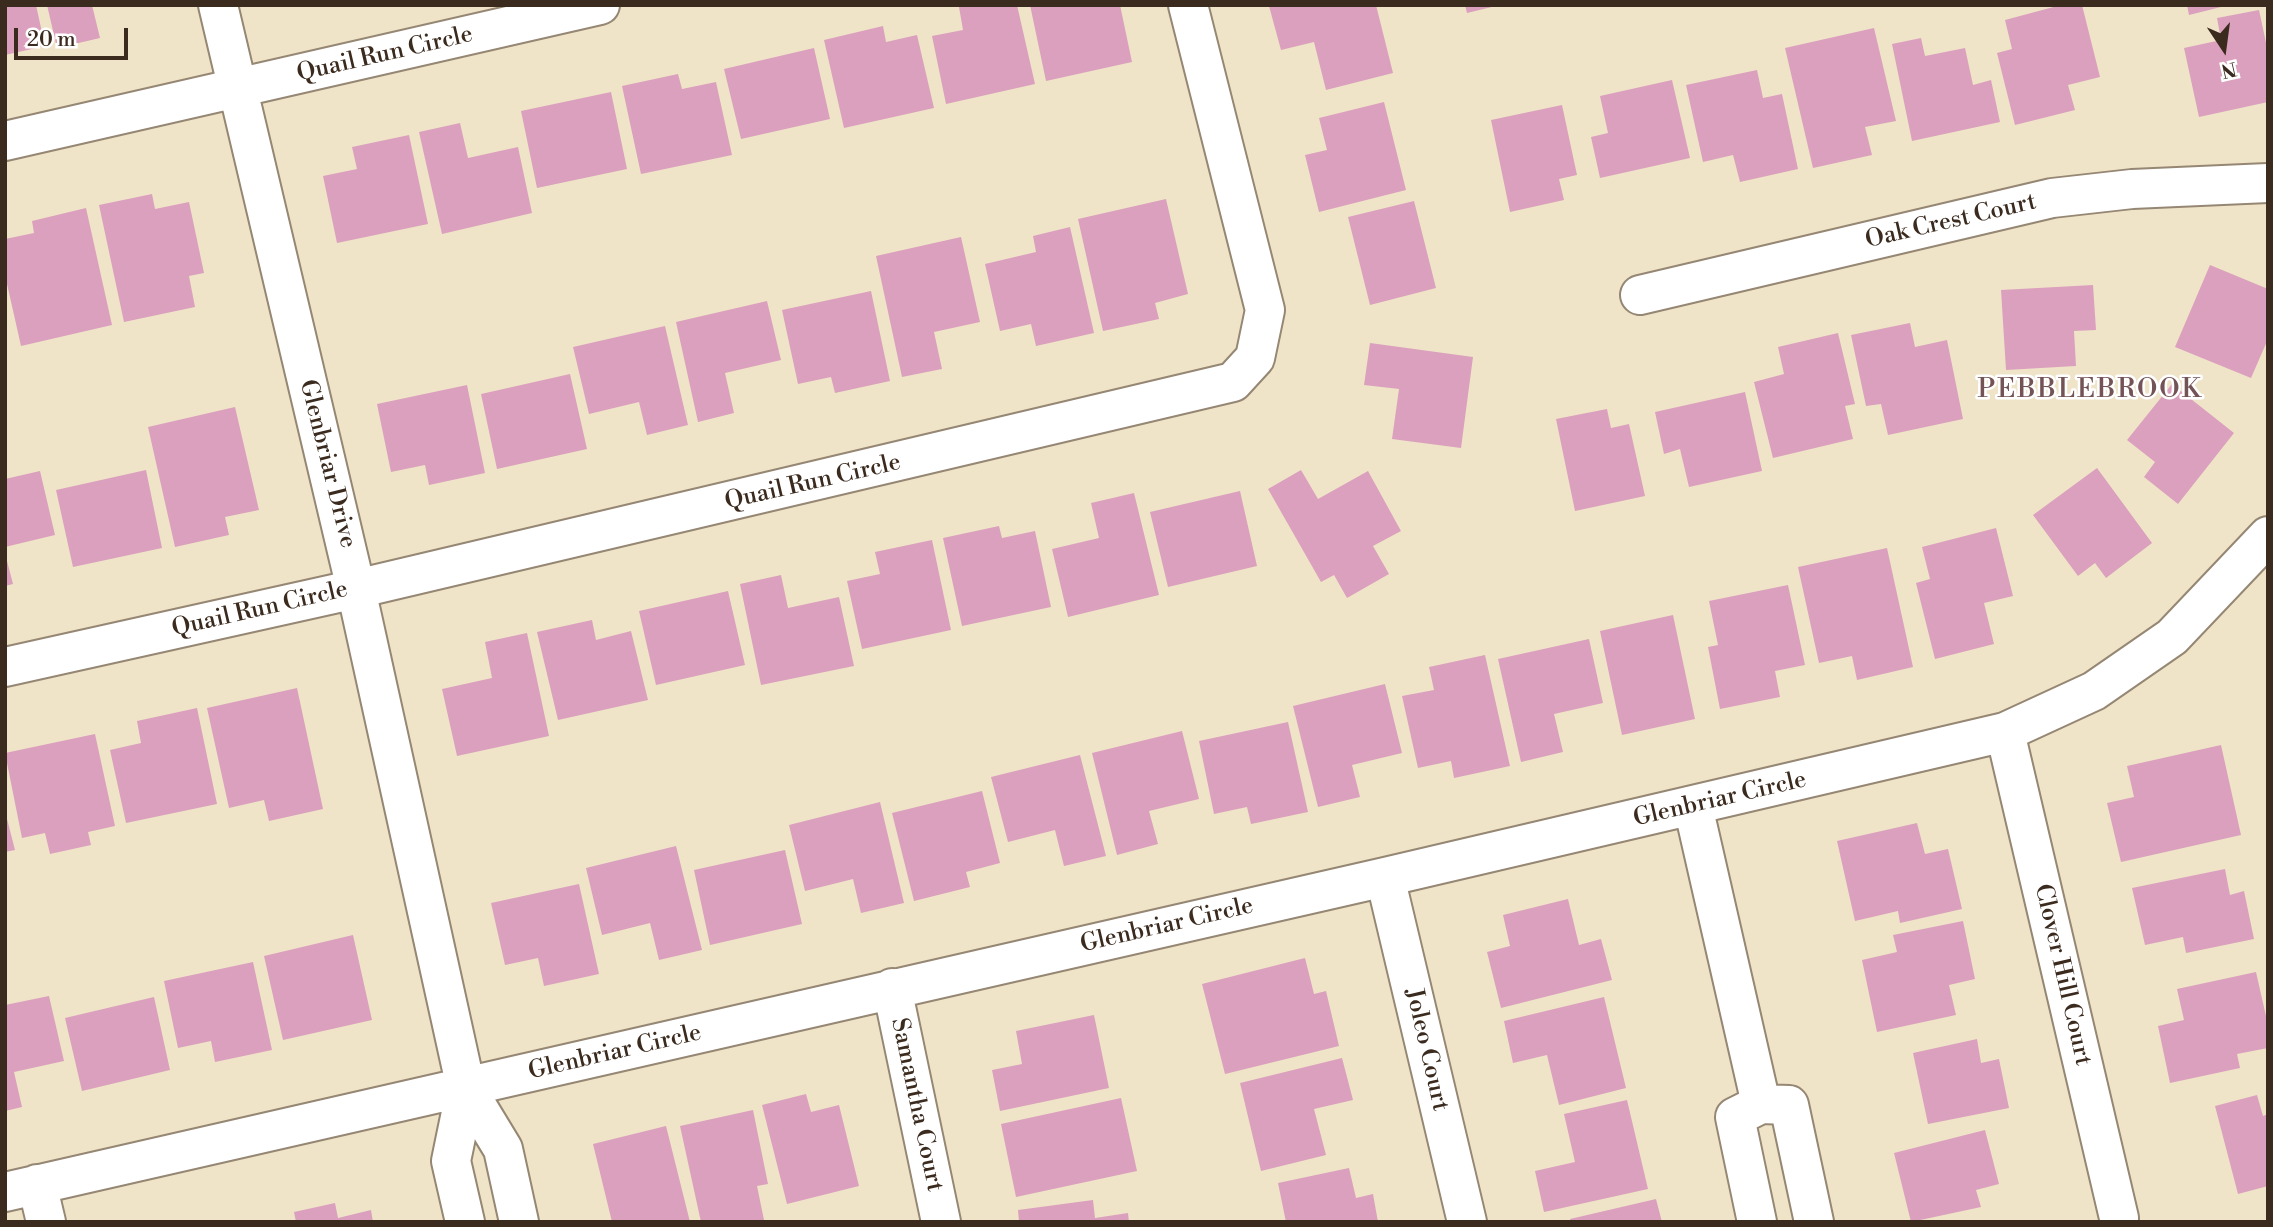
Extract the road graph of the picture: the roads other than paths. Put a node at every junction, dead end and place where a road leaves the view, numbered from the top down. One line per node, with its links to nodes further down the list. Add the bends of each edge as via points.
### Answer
1 (218, 5): 4 (street, Glenbriar Drive)
2 (600, 5): 4 (street, Quail Run Circle)
3 (1188, 5): 9 (street, Quail Run Circle, via 1265,310 1255,358 1233,383)
4 (237, 90): 5 (street, Quail Run Circle); 9 (street, Glenbriar Drive)
5 (5, 141)
6 (2268, 183): 7 (street, Oak Crest Court, via 2052,198)
7 (1640, 295)
8 (2268, 536): 11 (street, Glenbriar Circle, via 2172,637 2094,691)
9 (356, 589): 10 (street, Quail Run Circle); 15 (street, Glenbriar Drive)
10 (5, 667)
11 (2005, 732): 12 (street, Glenbriar Circle); 18 (street, Clover Hill Court)
12 (1693, 806): 13 (street, Glenbriar Circle); 16 (street)
13 (1385, 877): 14 (street, Glenbriar Circle); 23 (street, Joleo Court)
14 (891, 988): 15 (street, Glenbriar Circle); 22 (street, Samantha Court)
15 (466, 1088): 17 (street, Glenbriar Circle); 20 (street, Glenbriar Drive, via 451,1161); 21 (street, Glenbriar Drive, via 503,1149)
16 (1762, 1109): 24 (street); 25 (street)
17 (21, 1188): 19 (street)
18 (2119, 1218)
19 (46, 1222)
20 (465, 1222)
21 (519, 1222)
22 (941, 1222)
23 (1467, 1222)
24 (1757, 1222)
25 (1814, 1222)

